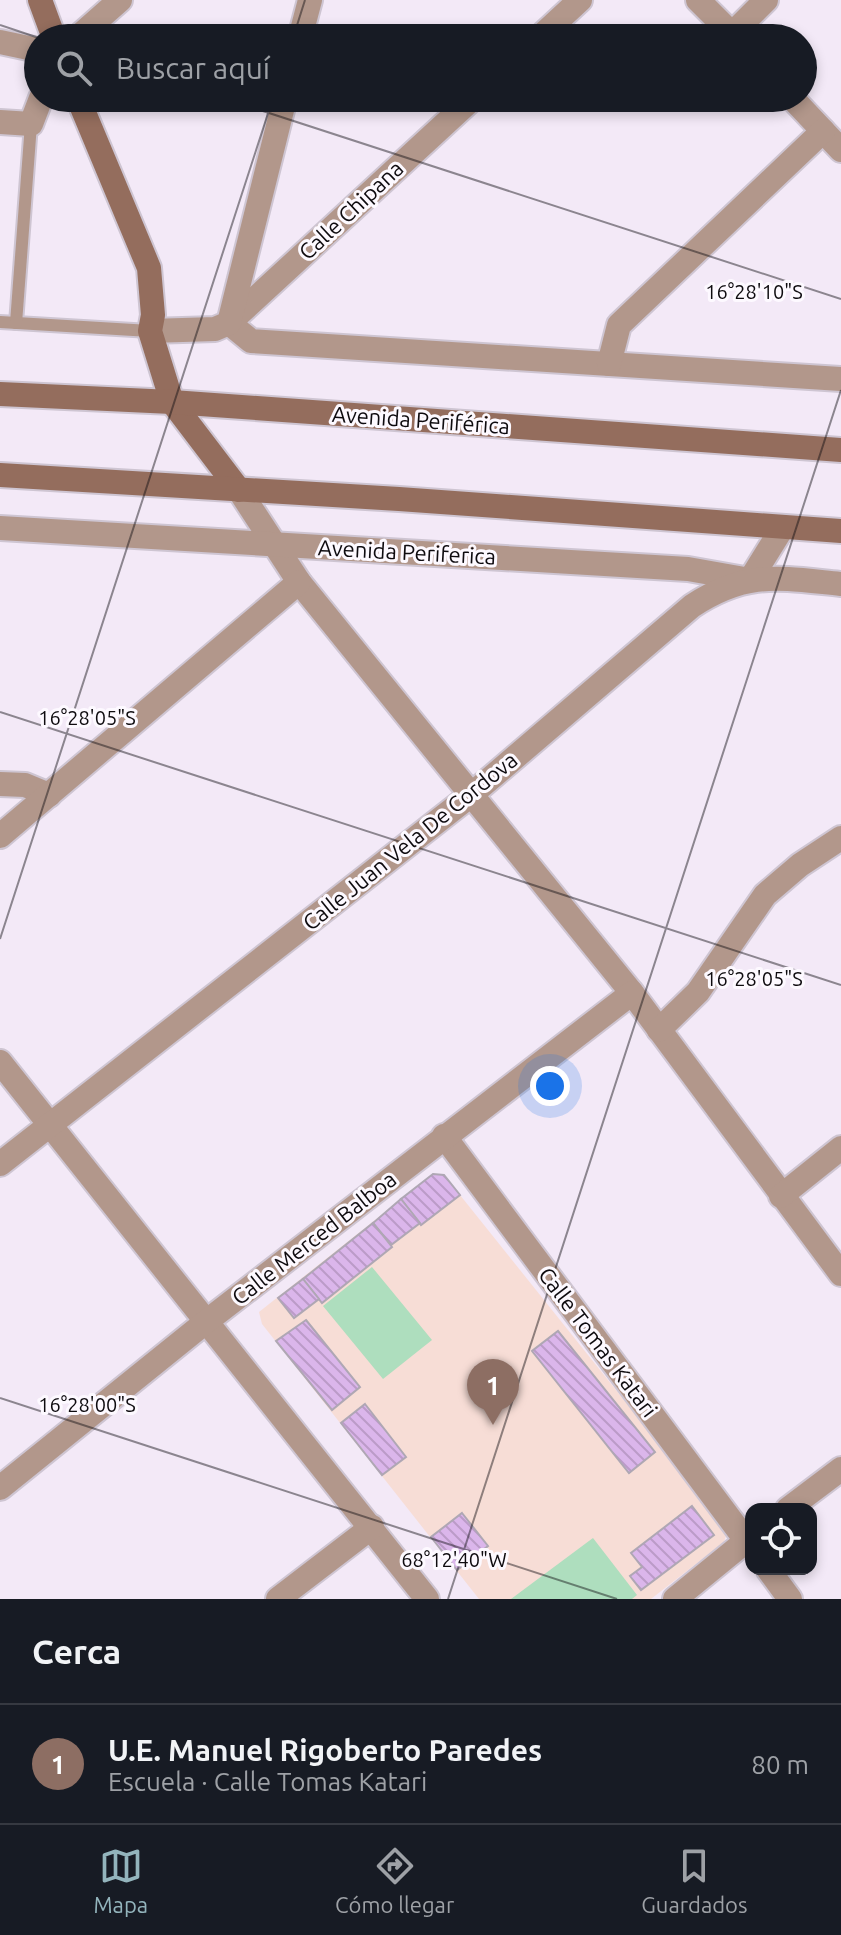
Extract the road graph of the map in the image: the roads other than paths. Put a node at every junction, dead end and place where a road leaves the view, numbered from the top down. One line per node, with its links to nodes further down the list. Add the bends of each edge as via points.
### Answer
1 (40, 0): 7 (street)
2 (120, 0): 8 (street)
3 (310, 0): 9 (street)
4 (580, 0): 10 (street)
5 (698, 0): 11 (street)
6 (766, 0): 12 (street)
7 (49, 24)
8 (93, 24)
9 (304, 24)
10 (554, 24)
11 (722, 24)
12 (745, 24)
13 (0, 42): 14 (street)
14 (24, 47)
15 (36, 112): 21 (street)
16 (84, 112): 27 (street, via 149,268)
17 (282, 112): 26 (street)
18 (458, 112): 26 (street, Calle Chipana)
19 (805, 112): 22 (street)
20 (0, 122): 21 (street)
21 (31, 124): 25 (lane)
22 (823, 131): 23 (street); 28 (street, via 619,325)
23 (841, 150)
24 (0, 322): 25 (lane)
25 (16, 323): 27 (lane)
26 (229, 323): 27 (street, via 215,329); 28 (street, via 251,341)
27 (150, 331): 31 (street)
28 (609, 364): 29 (street)
29 (841, 379)
30 (0, 394): 31 (street, Avenida Periférica)
31 (172, 402): 32 (street, Avenida Periférica); 34 (street)
32 (841, 450)
33 (0, 475): 34 (street)
34 (239, 490): 35 (street); 38 (street)
35 (783, 527): 37 (street); 39 (street)
36 (0, 528): 38 (street, Avenida Periferica)
37 (841, 531)
38 (275, 544): 39 (street, Avenida Periferica, via 688,569); 40 (street)
39 (750, 580): 41 (street, Calle Juan Vela De Cordova); 44 (street, Calle Juan Vela De Cordova, via 692,606)
40 (299, 582): 43 (street); 44 (street)
41 (841, 584)
42 (0, 784): 43 (street, via 25,785)
43 (49, 795): 45 (street)
44 (471, 795): 47 (street); 50 (street, Calle Juan Vela De Cordova)
45 (0, 836)
46 (841, 838): 48 (street, via 765,895 698,992)
47 (632, 993): 48 (street); 51 (street, Calle Merced Balboa)
48 (659, 1030): 54 (street)
49 (0, 1062): 50 (street)
50 (49, 1125): 53 (street, Calle Juan Vela De Cordova); 56 (street)
51 (444, 1136): 56 (street, Calle Merced Balboa); 61 (street, Calle Tomas Katari)
52 (841, 1148): 54 (street)
53 (0, 1164)
54 (781, 1196): 55 (street)
55 (841, 1274)
56 (207, 1321): 58 (street, Calle Merced Balboa); 60 (street)
57 (841, 1469): 59 (street)
58 (0, 1488)
59 (796, 1503)
60 (372, 1527): 64 (street); 65 (street)
61 (745, 1536)
62 (745, 1544): 66 (street)
63 (772, 1575): 67 (street)
64 (278, 1599)
65 (427, 1599)
66 (675, 1599)
67 (790, 1599)

